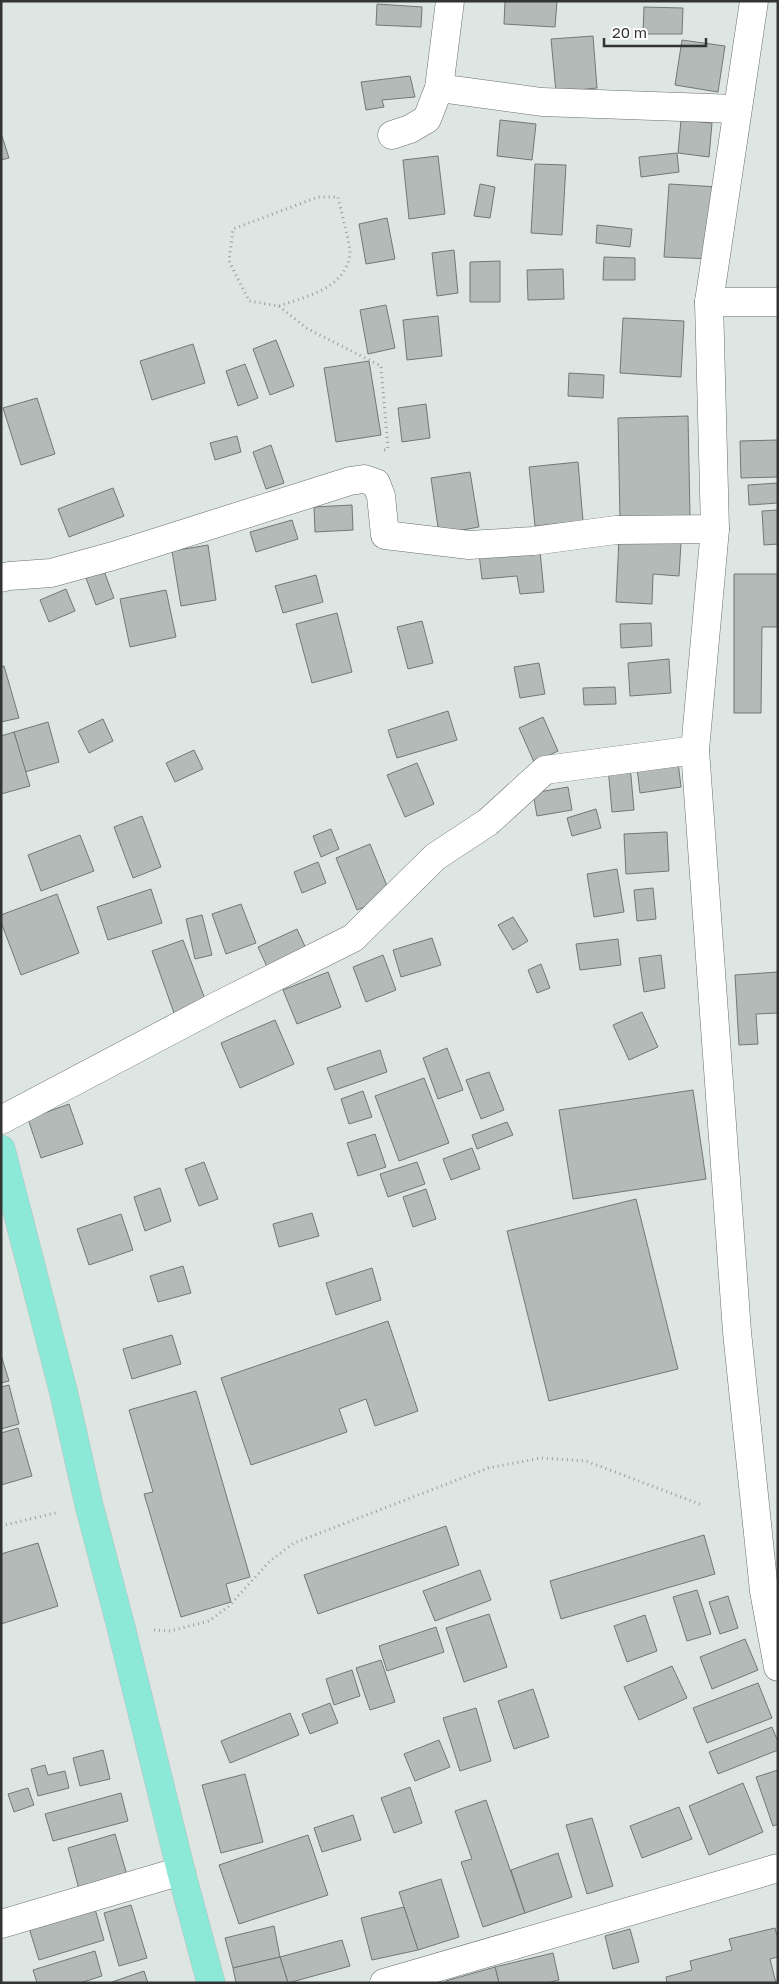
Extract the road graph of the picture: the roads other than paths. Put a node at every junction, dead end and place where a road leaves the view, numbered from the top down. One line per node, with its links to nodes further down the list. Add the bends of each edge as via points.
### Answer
1 (450, 1): 3 (street)
2 (754, 1): 4 (street)
3 (439, 88): 4 (street, via 542,102); 5 (street, via 427,119)
4 (738, 109): 6 (street)
5 (392, 135)
6 (708, 302): 7 (street); 8 (street)
7 (778, 302)
8 (715, 529): 9 (street, via 616,530 533,541 469,545 385,535 381,496 376,483 364,479 52,573); 10 (street)
9 (1, 578)
10 (695, 750): 11 (street, via 545,770 488,822 435,857 353,938); 13 (street, via 737,1332 764,1591)
11 (1, 1120)
12 (1, 1149): 15 (main road)
13 (778, 1667)
14 (778, 1868): 18 (street)
15 (181, 1871): 16 (street); 17 (main road)
16 (1, 1924)
17 (211, 1983)
18 (384, 1983)

